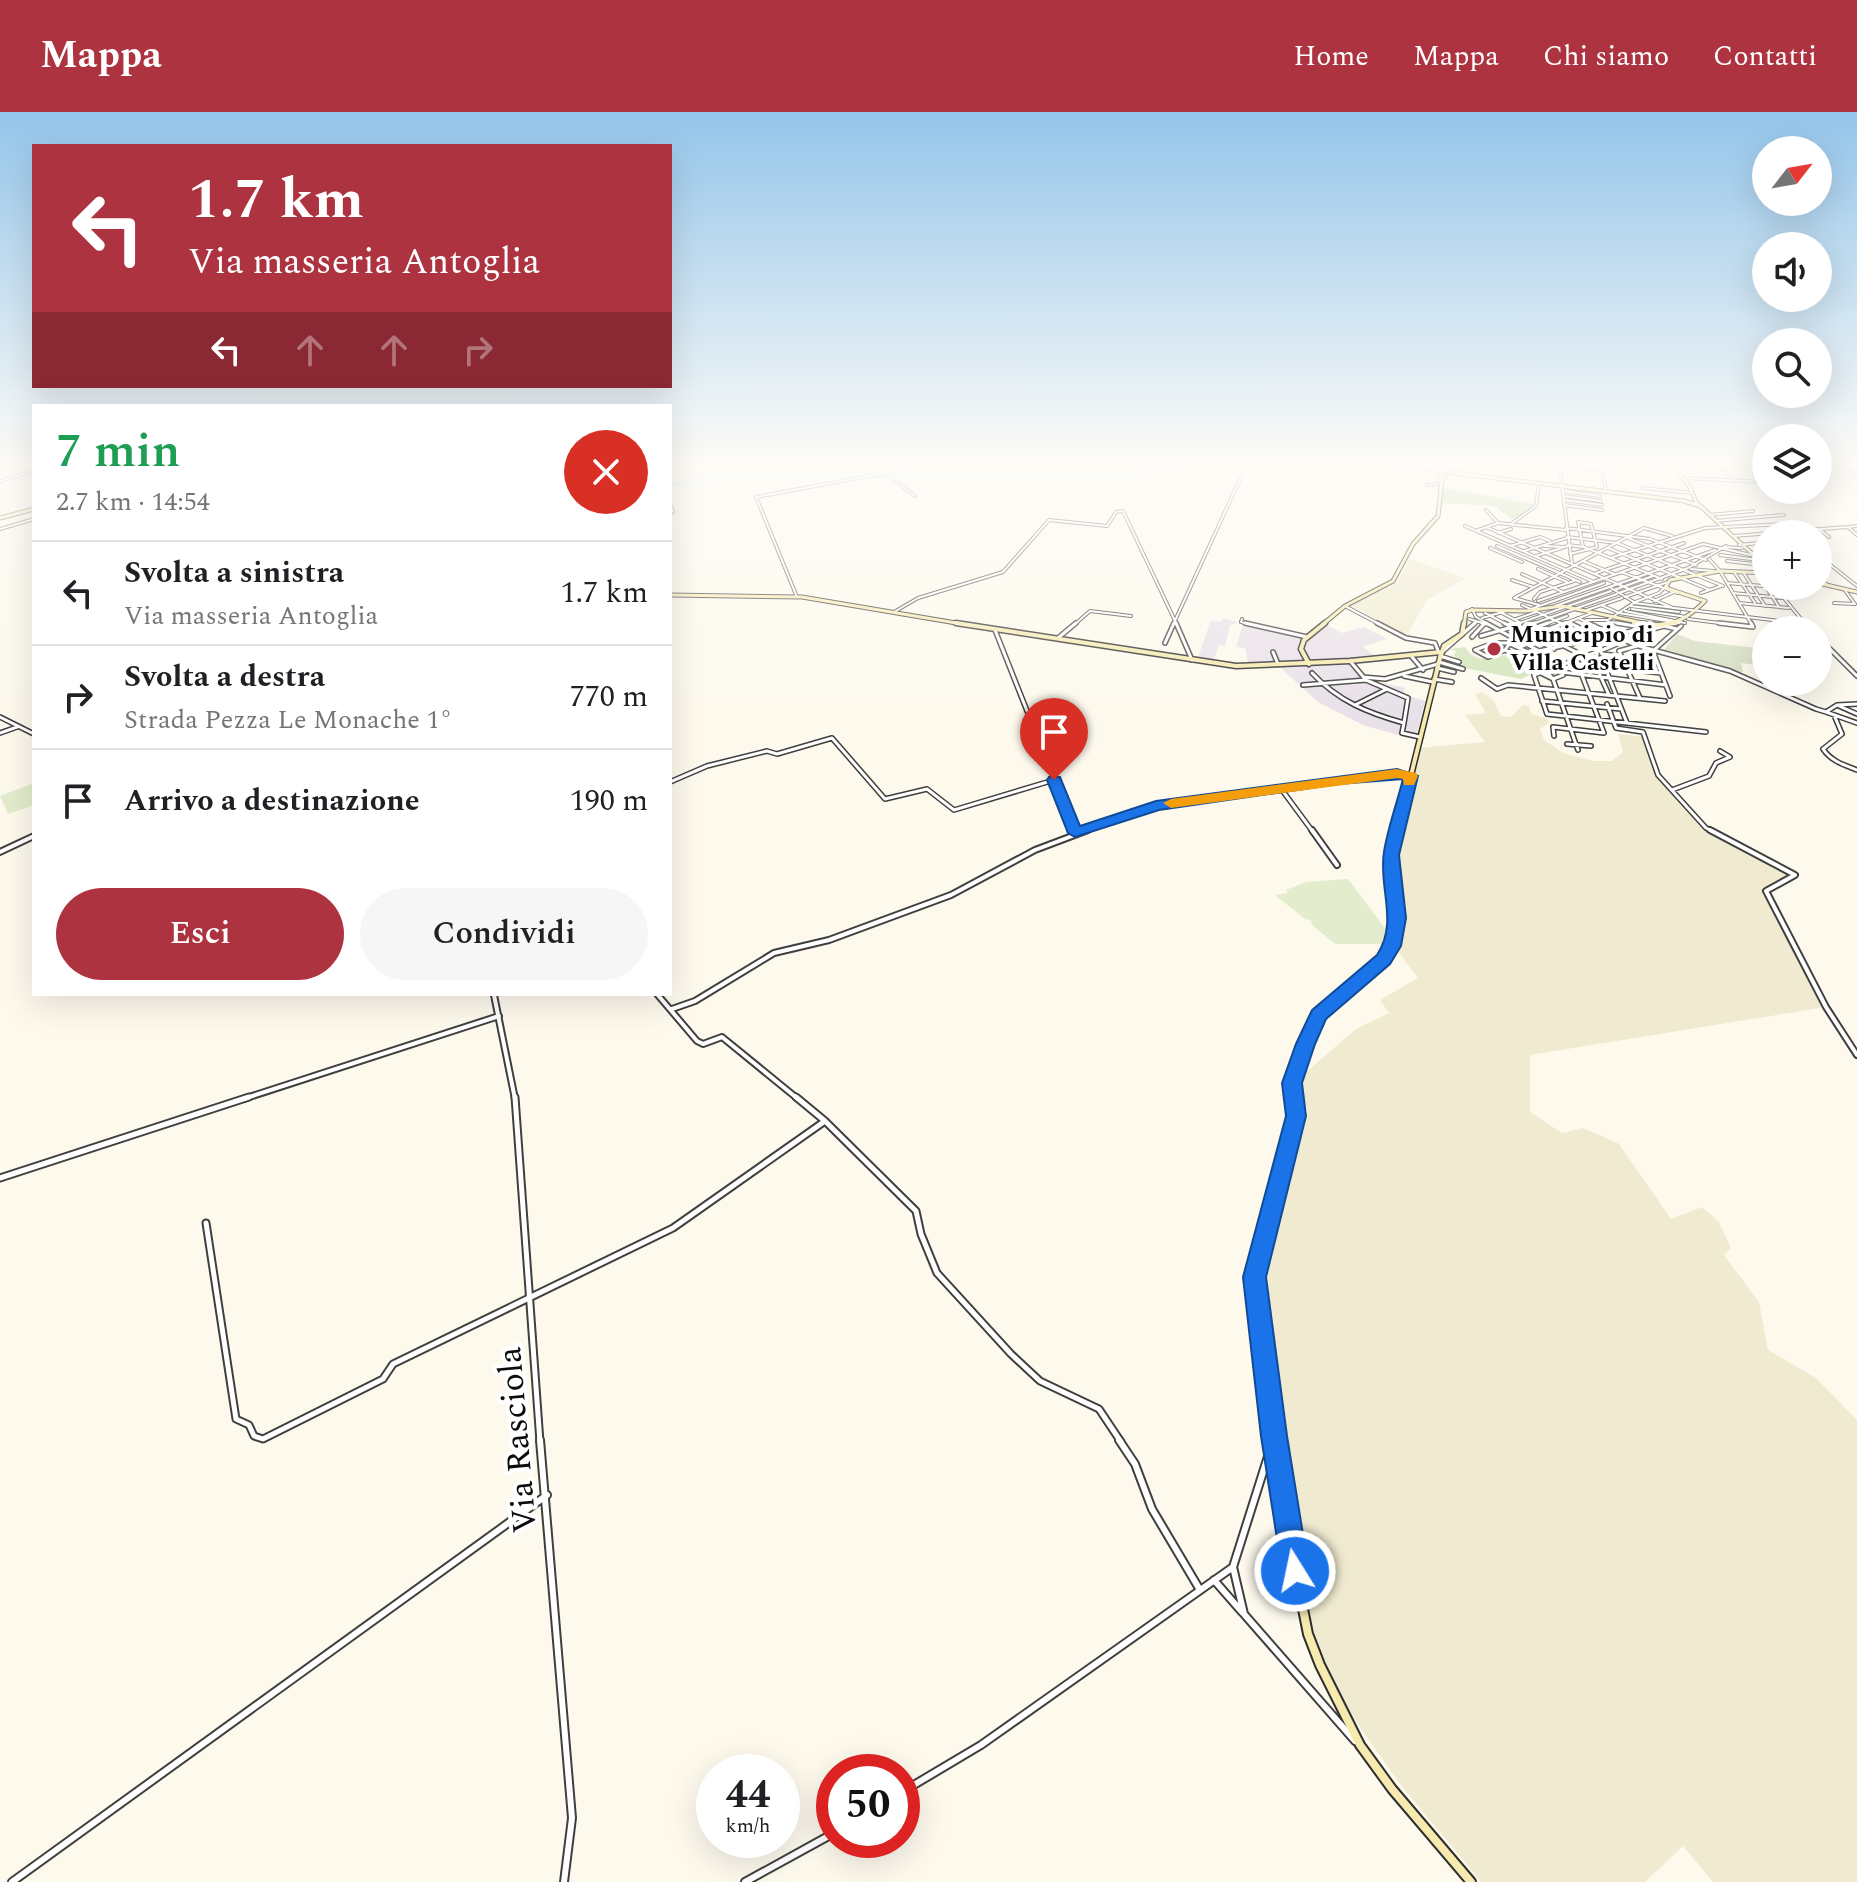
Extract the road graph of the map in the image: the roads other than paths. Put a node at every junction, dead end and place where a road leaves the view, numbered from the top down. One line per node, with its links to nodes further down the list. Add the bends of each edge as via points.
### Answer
1 (776, 545): 127 (street)
2 (1027, 545): 156 (street, via 1003,572 913,600)
3 (1139, 545): 176 (street)
4 (1210, 545): 176 (street)
5 (1413, 545): 143 (main road, via 1393,581)
6 (1508, 545): 20 (street)
7 (1516, 545): 20 (street)
8 (1528, 545): 24 (street)
9 (1542, 545): 24 (street)
10 (1596, 545): 31 (street)
11 (1614, 545): 30 (street)
12 (1621, 545): 32 (street)
13 (1643, 545): 22 (street)
14 (1650, 545): 22 (street)
15 (1665, 545): 26 (street)
16 (1679, 545): 26 (street)
17 (1701, 545): 35 (street)
18 (1704, 545): 36 (street)
19 (1749, 545): 23 (street)
20 (1511, 546): 29 (street); 33 (street)
21 (1567, 546): 24 (street); 25 (street); 38 (street); 40 (street)
22 (1646, 546): 32 (street); 34 (street)
23 (1741, 546): 36 (street, via 1725,546); 42 (main road)
24 (1536, 547): 33 (street); 38 (street)
25 (1583, 547): 31 (street)
26 (1672, 547): 34 (street); 35 (street)
27 (1490, 548): 28 (street)
28 (1497, 548): 29 (street); 43 (street)
29 (1502, 548): 37 (street)
30 (1608, 548): 39 (street); 41 (street)
31 (1589, 549): 39 (street); 40 (street)
32 (1634, 550): 41 (street); 44 (street)
33 (1522, 551): 37 (street); 45 (street)
34 (1659, 551): 44 (street); 46 (street)
35 (1683, 551): 46 (street); 47 (street)
36 (1719, 552): 42 (street); 47 (street); 52 (street); 55 (street); 59 (street)
37 (1514, 553): 43 (street); 49 (street)
38 (1545, 553): 45 (street); 60 (street)
39 (1598, 553): 48 (street); 53 (street)
40 (1570, 554): 60 (street)
41 (1622, 554): 48 (street); 50 (street)
42 (1751, 554)
43 (1508, 555): 49 (street)
44 (1648, 555): 50 (street); 51 (street)
45 (1534, 556): 49 (street); 56 (street)
46 (1670, 556): 51 (street); 54 (street)
47 (1696, 556): 52 (street); 54 (street)
48 (1610, 558): 57 (street)
49 (1524, 560): 63 (street)
50 (1636, 560): 57 (street); 58 (street)
51 (1659, 560): 58 (street); 61 (street)
52 (1708, 560): 62 (street); 73 (street)
53 (1583, 561): 60 (street); 70 (street)
54 (1683, 561): 61 (street); 62 (street)
55 (1727, 561): 64 (street); 76 (street)
56 (1549, 562): 63 (street); 69 (street)
57 (1624, 564): 66 (street); 67 (street)
58 (1646, 564): 67 (street); 68 (street)
59 (1752, 564)
60 (1573, 565): 69 (street); 80 (street)
61 (1672, 565): 68 (street); 71 (street)
62 (1696, 565): 75 (street)
63 (1538, 566): 77 (street); 83 (street)
64 (1752, 566)
65 (1832, 566): 110 (street)
66 (1612, 568): 70 (street); 74 (street)
67 (1634, 568): 74 (street); 78 (street)
68 (1659, 569): 78 (street); 82 (street)
69 (1566, 570): 77 (street); 85 (street)
70 (1605, 570): 80 (street); 81 (street)
71 (1685, 570): 75 (street); 82 (street)
72 (1752, 570): 76 (main road)
73 (1720, 571): 75 (main road); 76 (main road); 88 (street)
74 (1622, 572): 81 (street); 86 (street)
75 (1693, 572): 87 (main road); 96 (street)
76 (1738, 572): 103 (street); 106 (street)
77 (1560, 573): 83 (street); 94 (street)
78 (1647, 573): 84 (street); 86 (street)
79 (1522, 574): 98 (street)
80 (1593, 574): 85 (street); 92 (street); 95 (street)
81 (1615, 575): 95 (street)
82 (1672, 575): 87 (street); 90 (street)
83 (1554, 576): 89 (street); 99 (street)
84 (1653, 576): 90 (street); 93 (street)
85 (1584, 577): 94 (street); 97 (street)
86 (1635, 577): 93 (street); 100 (street)
87 (1678, 577): 105 (street); 108 (main road)
88 (1723, 577): 96 (street); 102 (street)
89 (1548, 579): 98 (street); 104 (street)
90 (1660, 579): 101 (street); 108 (street)
91 (1512, 580): 111 (street)
92 (1599, 580): 95 (street); 97 (street)
93 (1642, 580): 101 (street); 115 (street)
94 (1578, 581): 99 (street)
95 (1604, 581): 100 (street); 119 (street); 124 (street)
96 (1711, 581): 102 (street); 105 (street)
97 (1594, 582): 117 (street)
98 (1542, 583): 111 (street); 112 (street)
99 (1569, 583): 104 (street)
100 (1617, 583): 115 (street); 119 (street)
101 (1649, 583): 107 (street); 115 (street)
102 (1726, 584): 103 (street); 114 (street); 122 (street)
103 (1742, 584): 106 (street); 125 (street)
104 (1561, 585): 112 (street)
105 (1698, 585): 114 (street)
106 (1751, 585)
107 (1656, 586): 108 (street); 108 (street); 115 (street)
108 (1665, 586): 120 (main road); 129 (street)
109 (1832, 586): 113 (main road)
110 (1857, 586)
111 (1531, 588): 116 (street); 118 (street)
112 (1554, 588): 116 (street); 117 (street)
113 (1844, 589): 130 (main road); 130 (street)
114 (1710, 590): 121 (street)
115 (1630, 591): 119 (street); 119 (street); 129 (street)
116 (1540, 592): 131 (street)
117 (1564, 592): 124 (street); 131 (street)
118 (1522, 593): 131 (street); 136 (street, via 1514,598)
119 (1617, 593): 128 (street); 140 (street); 145 (street); 152 (street); 158 (street)
120 (1676, 593): 132 (street); 155 (main road, via 1705,601)
121 (1701, 593)
122 (1733, 593): 125 (street); 137 (street)
123 (672, 595): 127 (main road)
124 (1570, 595): 128 (street); 139 (street)
125 (1749, 595): 126 (street); 142 (street)
126 (1752, 595)
127 (797, 597): 156 (main road)
128 (1576, 598): 147 (street)
129 (1646, 598): 132 (street); 158 (street)
130 (1856, 598): 138 (street, via 1853,605)
131 (1536, 600): 139 (street)
132 (1656, 600): 141 (street); 148 (street)
133 (1761, 600): 144 (street)
134 (1775, 600): 146 (street)
135 (1783, 600): 149 (street)
136 (1523, 603): 139 (street); 151 (street)
137 (1739, 603): 142 (street); 170 (street)
138 (1834, 603)
139 (1543, 605): 147 (street); 151 (street)
140 (1601, 605): 153 (street); 158 (street)
141 (1645, 605): 148 (street); 158 (street)
142 (1756, 605): 144 (street)
143 (1345, 606): 203 (main road); 230 (street, via 1406,638 1435,643)
144 (1765, 606): 146 (street)
145 (1566, 607): 147 (main road); 152 (main road)
146 (1779, 607): 149 (street)
147 (1553, 608): 157 (main road); 163 (street); 164 (street)
148 (1673, 608): 159 (street)
149 (1789, 608): 168 (street)
150 (1472, 609): 154 (main road); 178 (street); 230 (main road, via 1464,614 1462,634 1446,644)
151 (1531, 609): 157 (street)
152 (1574, 609): 153 (main road); 163 (street)
153 (1586, 610): 161 (main road)
154 (1499, 611): 160 (street); 162 (main road); 166 (street)
155 (1698, 611): 159 (street); 170 (street); 186 (main road)
156 (894, 612): 193 (main road)
157 (1537, 612): 162 (main road); 164 (street); 177 (street)
158 (1622, 612): 159 (street); 161 (main road); 181 (street); 181 (street); 186 (street); 188 (main road); 188 (street); 190 (street)
159 (1679, 612): 186 (street)
160 (1485, 613): 166 (street); 178 (street)
161 (1592, 613): 175 (street)
162 (1508, 614): 174 (street); 177 (street)
163 (1562, 614): 167 (street); 169 (street)
164 (1544, 615): 169 (street); 183 (street)
165 (1131, 616): 207 (street, via 1091,610)
166 (1490, 616): 174 (street); 178 (street)
167 (1567, 616): 175 (street); 180 (street)
168 (1796, 616)
169 (1550, 618): 180 (street); 196 (street)
170 (1748, 618): 171 (street); 186 (street, via 1753,627)
171 (1752, 618)
172 (1242, 619): 203 (street)
173 (1469, 619): 182 (street)
174 (1496, 619): 178 (street); 179 (street)
175 (1577, 619): 181 (street); 185 (street); 187 (street)
176 (1176, 620): 211 (street); 232 (street)
177 (1515, 620): 183 (street)
178 (1486, 621): 179 (street); 182 (street); 194 (street); 204 (street)
179 (1501, 621): 189 (street)
180 (1555, 621): 184 (street); 196 (street)
181 (1604, 621): 187 (street)
182 (1476, 622): 230 (street)
183 (1521, 623): 189 (street)
184 (1562, 624): 185 (street); 200 (street)
185 (1568, 624): 195 (street); 197 (street); 201 (street)
186 (1682, 624): 188 (main road); 188 (street); 215 (street)
187 (1594, 625): 191 (street); 195 (street)
188 (1668, 626): 192 (street)
189 (1512, 627): 194 (street); 196 (street)
190 (1643, 627): 192 (street); 202 (street)
191 (1603, 629): 202 (street); 219 (street, via 1591,635)
192 (1653, 629): 210 (street)
193 (995, 630): 207 (main road); 307 (street)
194 (1501, 630): 198 (street); 199 (street)
195 (1585, 630): 197 (street)
196 (1520, 631): 198 (street); 200 (street)
197 (1576, 632): 206 (street); 213 (street, via 1571,637 1579,641)
198 (1507, 634): 209 (street)
199 (1481, 636)
200 (1529, 636): 205 (street); 209 (street)
201 (1544, 636): 205 (street); 206 (street)
202 (1616, 636): 208 (street); 210 (street)
203 (1307, 637): 229 (main road, via 1302,643)
204 (1472, 637)
205 (1536, 639): 212 (street); 217 (street)
206 (1551, 639): 213 (street)
207 (1056, 640): 232 (main road)
208 (1598, 640)
209 (1513, 642): 212 (street); 218 (street); 218 (street, via 1475,650 1488,657)
210 (1628, 642): 214 (street); 219 (street)
211 (1165, 643)
212 (1524, 646): 217 (street); 223 (street)
213 (1565, 646): 217 (street); 224 (street)
214 (1637, 646): 216 (street); 228 (street, via 1620,651)
215 (1659, 646): 216 (street); 220 (street); 225 (street)
216 (1642, 648): 220 (street); 231 (street)
217 (1554, 649)
218 (1505, 650): 243 (street)
219 (1599, 651): 224 (street); 228 (street); 238 (street)
220 (1653, 651): 225 (street); 231 (street)
221 (1832, 651): 253 (street)
222 (1273, 652): 237 (street)
223 (1528, 652)
224 (1581, 654): 235 (street)
225 (1669, 655): 231 (street); 284 (street, via 1748,679)
226 (1412, 657): 227 (main road); 233 (main road); 242 (street)
227 (1432, 657): 230 (main road); 230 (main road)
228 (1622, 657): 231 (street); 244 (street)
229 (1306, 658): 233 (main road); 236 (main road); 236 (main road)
230 (1439, 659): 234 (street); 241 (street); 242 (street); 246 (street); 260 (main road)
231 (1656, 659): 249 (street)
232 (1192, 660): 237 (main road)
233 (1350, 661): 254 (street)
234 (1459, 662)
235 (1577, 662): 238 (street); 239 (street); 252 (street)
236 (1294, 664): 237 (main road)
237 (1279, 666)
238 (1596, 666): 240 (street); 256 (street)
239 (1551, 667): 243 (street); 250 (street)
240 (1605, 667): 244 (street); 258 (street)
241 (1463, 669)
242 (1423, 670): 245 (street)
243 (1543, 670): 250 (street); 257 (street); 267 (street, via 1533,677)
244 (1628, 670): 247 (street); 262 (street)
245 (1415, 672): 251 (street); 259 (street)
246 (1454, 672)
247 (1648, 672): 249 (street); 264 (street)
248 (1312, 673): 263 (street)
249 (1661, 673): 266 (street)
250 (1565, 674): 252 (street); 257 (street)
251 (1400, 675): 254 (street); 259 (street)
252 (1583, 676): 256 (street); 270 (street)
253 (1857, 676)
254 (1364, 678): 263 (street); 268 (street)
255 (1481, 678): 267 (street, via 1497,689)
256 (1601, 678): 258 (street); 271 (street)
257 (1553, 679): 269 (street)
258 (1610, 679): 262 (street); 272 (street)
259 (1413, 681): 260 (street)
260 (1434, 681): 261 (street); 300 (main road)
261 (1452, 682)
262 (1633, 682): 264 (street); 274 (street)
263 (1320, 683): 265 (street); 280 (street)
264 (1652, 684): 266 (street)
265 (1303, 685)
266 (1666, 685): 273 (street)
267 (1537, 687): 269 (street); 275 (street)
268 (1385, 690): 280 (street); 291 (street, via 1408,698)
269 (1557, 690): 270 (street); 277 (street)
270 (1589, 693): 271 (street); 281 (street)
271 (1609, 695): 272 (street)
272 (1616, 696): 274 (street); 283 (street)
273 (1670, 696)
274 (1640, 698): 276 (street)
275 (1542, 701): 277 (street); 287 (street, via 1547,714)
276 (1665, 701)
277 (1562, 703): 281 (street); 287 (street)
278 (1857, 704): 279 (street)
279 (1837, 705): 284 (street); 285 (street)
280 (1354, 706): 291 (street)
281 (1594, 706): 282 (street); 289 (street)
282 (1608, 706): 283 (street); 290 (street)
283 (1621, 709): 292 (street)
284 (1826, 712): 286 (street)
285 (1857, 714)
286 (1834, 715): 293 (street); 305 (street, via 1842,734 1824,752)
287 (1566, 716): 289 (street); 295 (street)
288 (0, 717): 294 (street)
289 (1599, 720): 290 (street); 295 (street, via 1604,733)
290 (1613, 721): 292 (street); 310 (street, via 1616,728 1643,732 1658,775)
291 (1404, 723): 300 (street, via 1402,733)
292 (1627, 723): 296 (street)
293 (1857, 723)
294 (18, 726): 297 (street); 298 (street)
295 (1571, 730): 299 (street, via 1553,727); 303 (street)
296 (1706, 732)
297 (0, 733)
298 (32, 733)
299 (1554, 736)
300 (1420, 737): 306 (main road)
301 (1567, 744): 303 (street)
302 (1591, 746): 303 (street)
303 (1578, 747)
304 (1720, 751): 310 (street, via 1730,757 1716,763 1709,776)
305 (1857, 770)
306 (1411, 776): 309 (street); 324 (main road, via 1391,855 1398,919 1391,950 1318,1015 1293,1078 1296,1116 1254,1288)
307 (1054, 780): 308 (street, via 954,810 927,789 885,799 832,738 707,766); 311 (street)
308 (672, 781)
309 (1281, 789): 311 (street, via 1156,805); 314 (street)
310 (1672, 790): 319 (street, via 1706,828 1795,875 1766,891)
311 (1075, 833): 317 (street, via 951,895 829,940 774,953 695,1001)
312 (32, 837): 313 (street)
313 (0, 852)
314 (1337, 865)
315 (496, 996): 318 (street, Via Rasciola)
316 (659, 996): 317 (street)
317 (672, 1009): 320 (street, via 697,1041 722,1037)
318 (499, 1016): 321 (street); 323 (street, Via Rasciola, via 514,1089)
319 (1857, 1055)
320 (825, 1121): 323 (street, via 673,1228); 328 (street, via 916,1211 937,1273 954,1294 1040,1381 1099,1409 1135,1464 1152,1509)
321 (0, 1178)
322 (206, 1223): 323 (street, via 236,1419 263,1439 383,1379 393,1364)
323 (531, 1299): 325 (street, Via Rasciola)
324 (1273, 1449): 326 (street); 330 (main road, via 1308,1634)
325 (547, 1495): 333 (street); 334 (street, Via Rasciola, via 572,1818)
326 (1233, 1567): 327 (street); 329 (street)
327 (1214, 1580): 328 (street); 329 (street)
328 (1200, 1590): 331 (street, via 981,1745)
329 (1244, 1614): 330 (street)
330 (1360, 1745): 336 (main road)
331 (920, 1781)
332 (816, 1843): 335 (street)
333 (12, 1882)
334 (564, 1882)
335 (745, 1882)
336 (1471, 1882)

